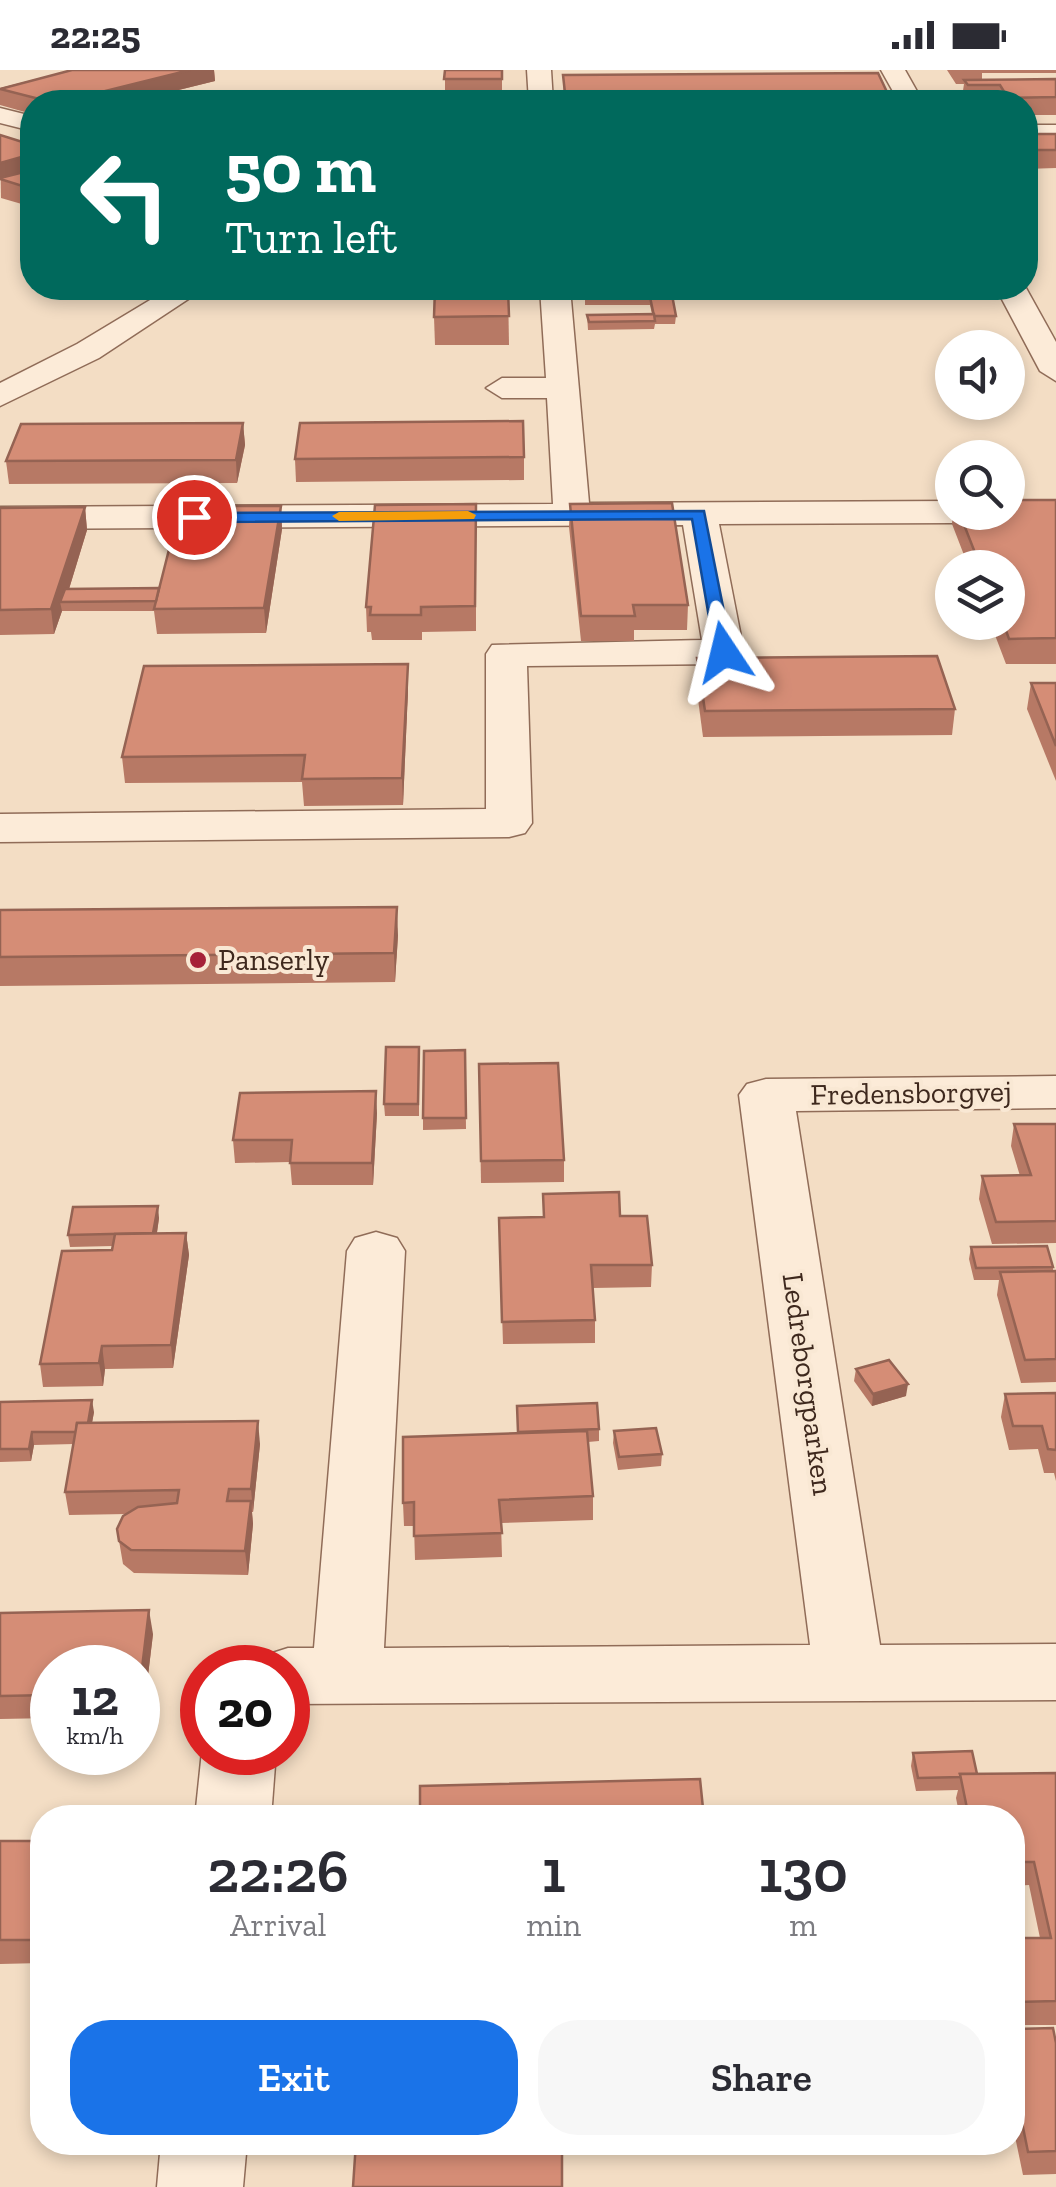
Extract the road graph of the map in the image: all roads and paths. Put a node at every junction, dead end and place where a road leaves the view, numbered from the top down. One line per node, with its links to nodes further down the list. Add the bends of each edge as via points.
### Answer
1 (171, 300): 7 (street)
2 (557, 300): 6 (street)
3 (1018, 300): 4 (street)
4 (1056, 371)
5 (502, 388): 6 (street)
6 (563, 388): 10 (street)
7 (0, 396)
8 (935, 512): 9 (street)
9 (699, 514): 10 (street); 12 (street, via 724,652 506,654 509,823)
10 (572, 515): 11 (street)
11 (0, 518)
12 (0, 828)
13 (1056, 1092): 14 (street, Fredensborgvej)
14 (766, 1094): 17 (street, Ledreborgparken)
15 (376, 1251): 18 (street)
16 (1056, 1672): 17 (street)
17 (849, 1673): 18 (street)
18 (317, 1676)
19 (236, 1775): 20 (street)
20 (234, 1805)
21 (203, 2155): 22 (street)
22 (200, 2187)

